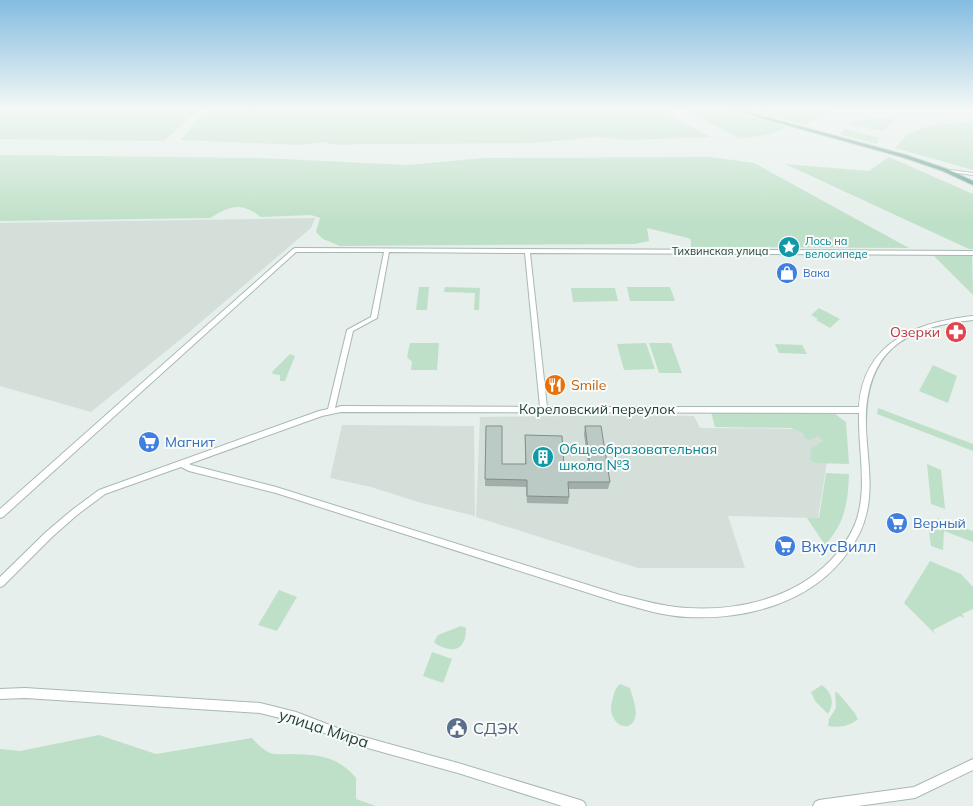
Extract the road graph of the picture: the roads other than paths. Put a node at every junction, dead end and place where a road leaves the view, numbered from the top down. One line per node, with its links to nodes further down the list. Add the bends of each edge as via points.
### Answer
1 (869, 147): 2 (main road)
2 (945, 170): 3 (street); 4 (main road)
3 (973, 174)
4 (973, 182)
5 (387, 250): 6 (street, Тихвинская улица); 10 (street, via 374,318 350,330); 13 (street, Тихвинская улица, via 295,250)
6 (527, 251): 7 (street, Тихвинская улица); 9 (street)
7 (973, 252)
8 (973, 318): 11 (street, via 938,322 913,330 888,348 867,383)
9 (544, 409): 10 (street, Кореловский переулок); 11 (street, Кореловский переулок)
10 (331, 410): 12 (street, Кореловский переулок)
11 (863, 410): 12 (street, via 865,492 857,532 850,543 809,585 770,603 728,611 676,612 620,599 276,490 189,468)
12 (182, 463): 14 (street, Кореловский переулок, via 102,492 56,527)
13 (0, 514)
14 (1, 580)
15 (0, 694): 17 (street, улица Мира, via 260,708)
16 (973, 764): 18 (street, via 914,792)
17 (580, 806)
18 (820, 806)

